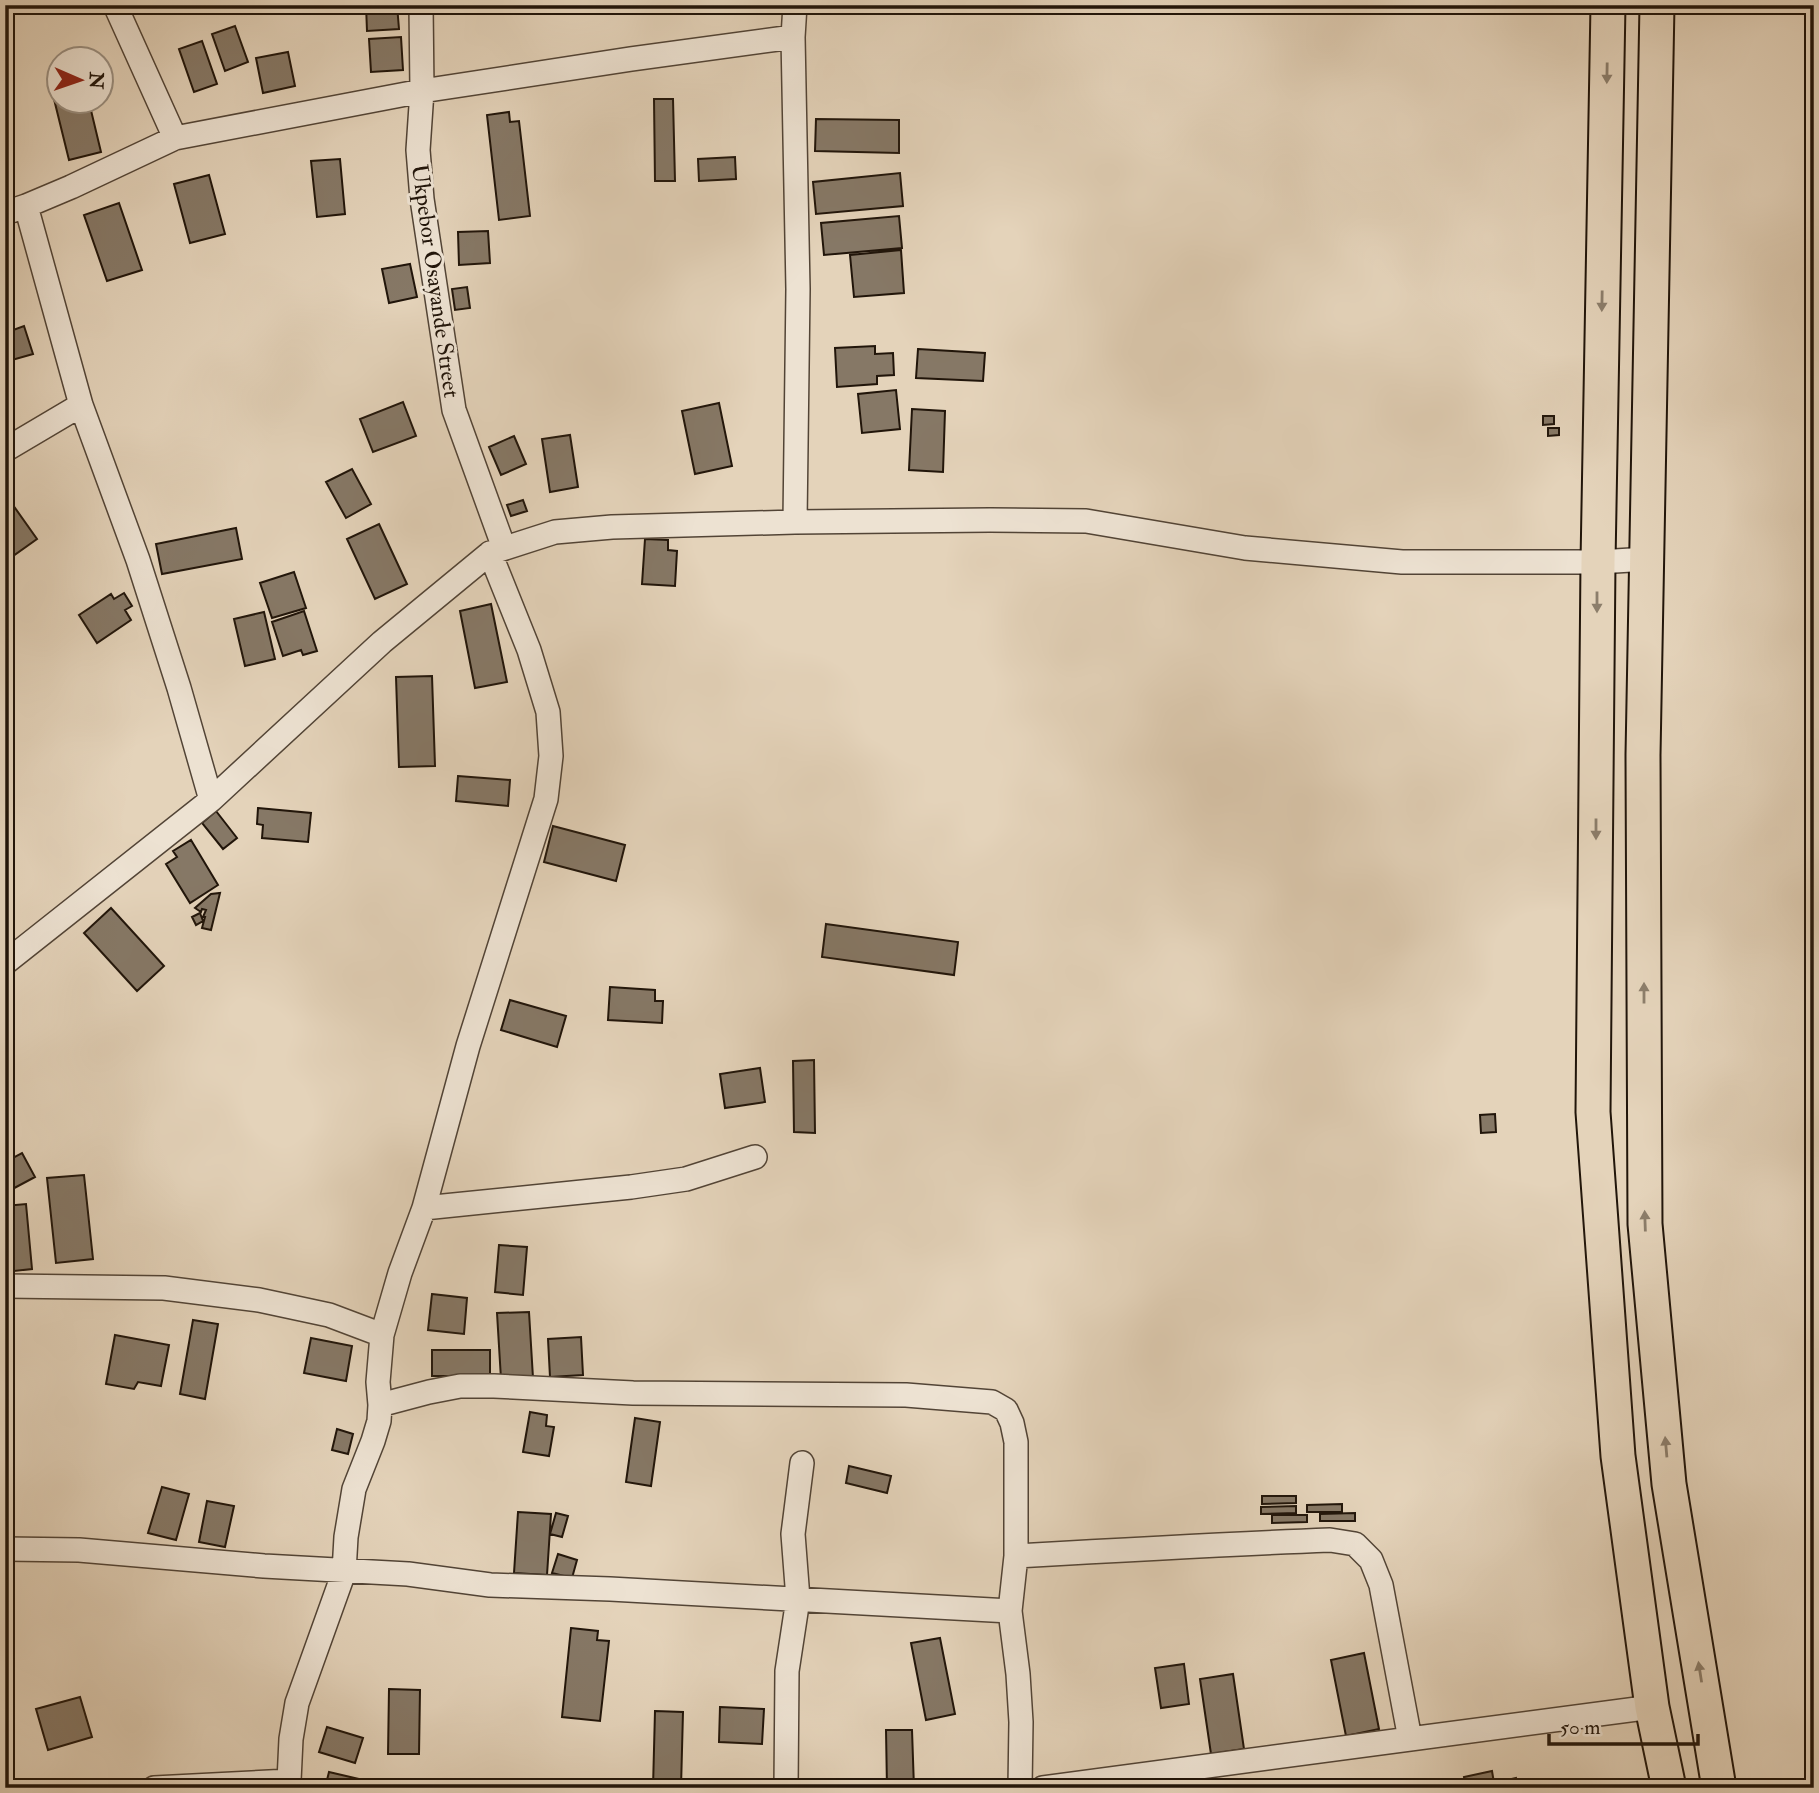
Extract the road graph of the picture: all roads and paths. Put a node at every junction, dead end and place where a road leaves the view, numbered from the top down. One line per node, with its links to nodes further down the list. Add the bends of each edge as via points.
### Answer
1 (115, 5): 8 (street)
2 (421, 5): 7 (street, Ukpebor Osayande Street)
3 (795, 5): 6 (street)
4 (1608, 5): 15 (highway, one-way to 15)
5 (1657, 5): 14 (highway)
6 (793, 37): 7 (street); 12 (street, via 798,289)
7 (422, 91): 8 (street); 13 (street, Ukpebor Osayande Street, via 418,150 422,199 454,410)
8 (175, 138): 9 (street)
9 (15, 209): 10 (street)
10 (81, 405): 11 (street); 16 (street, via 138,560)
11 (5, 450)
12 (795, 522): 13 (street, via 555,532); 15 (street, via 1086,521 1245,548 1402,562)
13 (497, 550): 16 (street, via 382,642); 19 (street, Ukpebor Osayande Street, via 548,712 551,756 546,799 468,1046)
14 (1648, 559): 15 (street); 37 (highway, one-way to 14, via 1669,1484 1645,1224 1643,755)
15 (1598, 562): 29 (highway, one-way to 29, via 1593,1112 1618,1456)
16 (211, 800): 17 (street)
17 (5, 962)
18 (755, 1157): 19 (street, via 686,1179)
19 (424, 1208): 21 (street, Ukpebor Osayande Street)
20 (5, 1286): 21 (street, via 164,1288 259,1300 329,1315)
21 (383, 1335): 22 (street, Ukpebor Osayande Street)
22 (380, 1405): 25 (street, via 460,1386 633,1393 906,1395 992,1402 1006,1410 1016,1442); 26 (street, Ukpebor Osayande Street, via 373,1441 354,1489)
23 (802, 1463): 27 (street, via 793,1534)
24 (5, 1549): 26 (street, via 79,1550)
25 (1016, 1556): 28 (street); 30 (street, via 1331,1539 1355,1544 1371,1560 1381,1585)
26 (344, 1572): 27 (street, via 408,1574 490,1585); 31 (street, Ukpebor Osayande Street, via 297,1703)
27 (798, 1599): 28 (street); 33 (street, via 787,1671)
28 (1010, 1611): 34 (street, via 1021,1722)
29 (1652, 1707): 30 (street); 36 (highway)
30 (1410, 1739): 35 (street)
31 (290, 1785): 32 (street)
32 (153, 1788)
33 (786, 1788)
34 (1020, 1788)
35 (1043, 1788)
36 (1669, 1788)
37 (1718, 1788)

